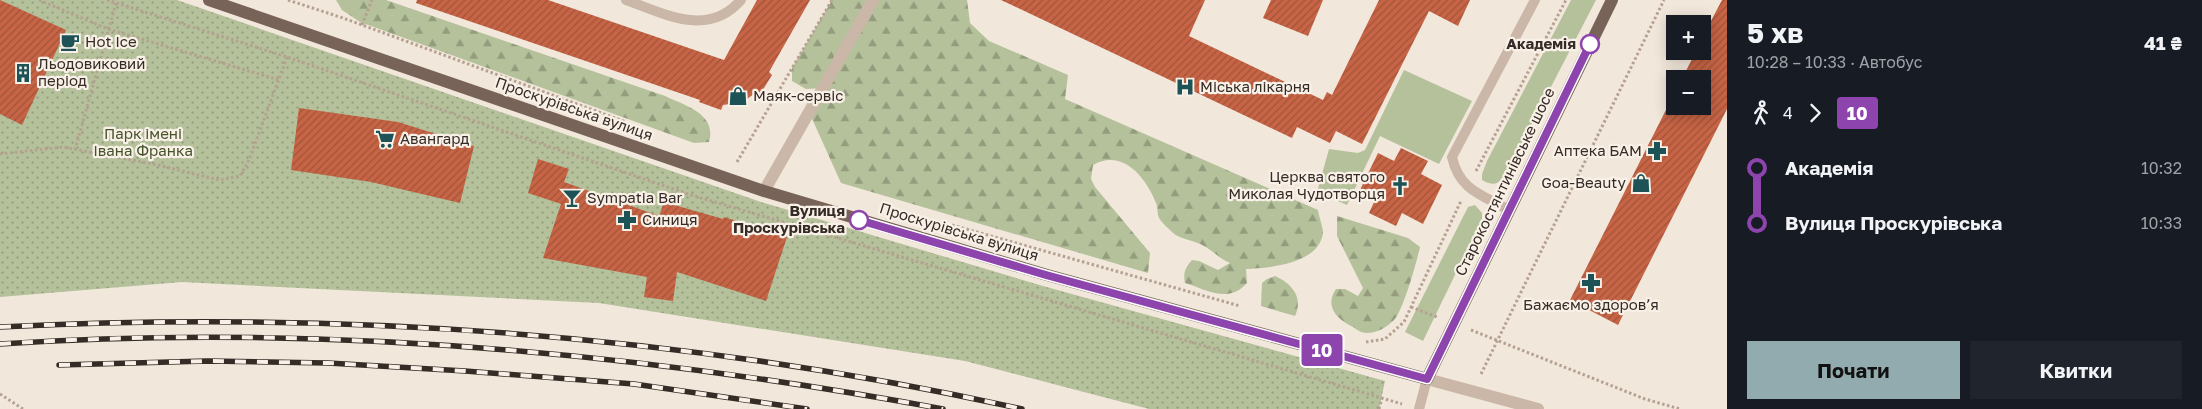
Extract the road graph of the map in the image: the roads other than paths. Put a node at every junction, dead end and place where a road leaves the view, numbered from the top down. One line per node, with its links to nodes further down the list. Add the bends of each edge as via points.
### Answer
1 (209, 0): 7 (main road, Проскурівська вулиця)
2 (626, 0): 3 (lane, via 686,21 724,16)
3 (741, 0)
4 (872, 0): 7 (street)
5 (1535, 0): 8 (lane, via 1452,156 1455,172 1468,187)
6 (1612, 0): 8 (main road, Старокостянтинівське шосе)
7 (764, 191): 9 (main road, Проскурівська вулиця, via 1046,275)
8 (1509, 210): 9 (main road, Старокостянтинівське шосе)
9 (1427, 379): 10 (lane); 11 (street, Проскурівська вулиця)
10 (1420, 409)
11 (1538, 409)

